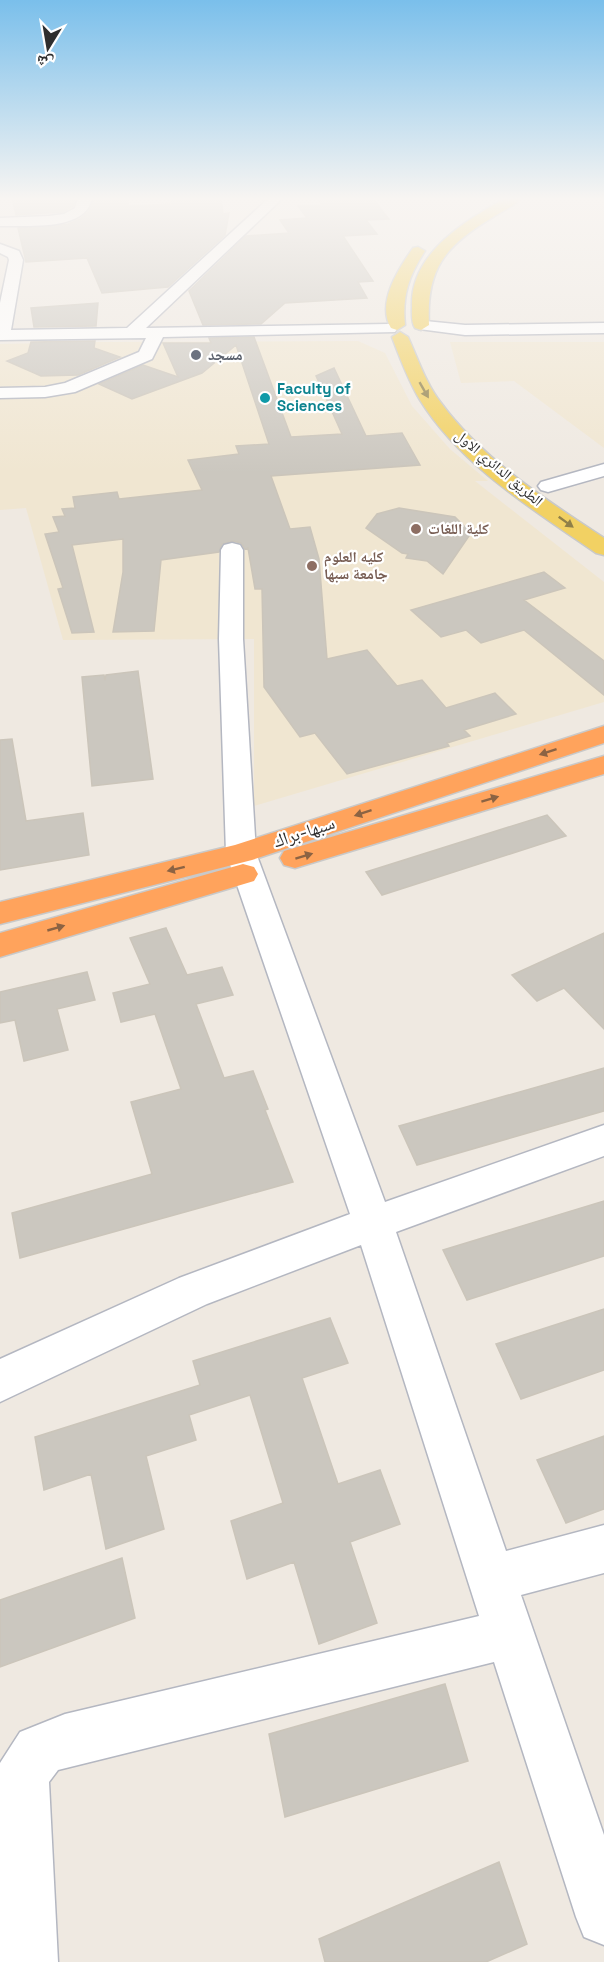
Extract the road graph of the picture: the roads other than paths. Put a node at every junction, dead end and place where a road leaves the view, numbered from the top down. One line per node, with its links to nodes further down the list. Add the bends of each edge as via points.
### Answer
1 (10, 290): 12 (street)
2 (178, 290): 9 (street)
3 (397, 290): 7 (main road, الطريق الدائري الاول)
4 (420, 290): 13 (main road, via 419,312)
5 (604, 328): 13 (street)
6 (334, 330): 7 (street); 8 (street); 11 (street, via 326,321 309,319 218,320 204,323)
7 (395, 330): 13 (main road); 19 (main road, الطريق الدائري الاول, one-way to 19, via 426,394 457,434 521,489)
8 (260, 331): 11 (street); 14 (street)
9 (132, 332): 10 (street); 12 (street)
10 (157, 332): 11 (street); 15 (street, via 146,355 76,385 45,392)
11 (193, 332)
12 (1, 334)
13 (425, 334)
14 (262, 348)
15 (0, 393)
16 (604, 470): 17 (street)
17 (541, 480): 18 (main road, الطريق الدائري الاول)
18 (595, 519)
19 (604, 548)
20 (232, 550): 23 (street, via 231,639)
21 (604, 734): 23 (highway, سبها-براك, one-way to 23)
22 (604, 765): 23 (highway, سبها-براك, one-way to 22)
23 (245, 863): 24 (highway, سبها-براك, one-way to 24); 25 (highway, سبها-براك, one-way to 23); 27 (street)
24 (0, 913)
25 (0, 945)
26 (604, 1140): 27 (street)
27 (373, 1223): 28 (street, via 194,1291); 30 (street)
28 (0, 1381)
29 (604, 1550): 30 (street)
30 (492, 1580): 31 (street)
31 (510, 1633): 32 (street); 33 (street, via 65,1740 39,1751 22,1774)
32 (604, 1917)
33 (29, 1962)

